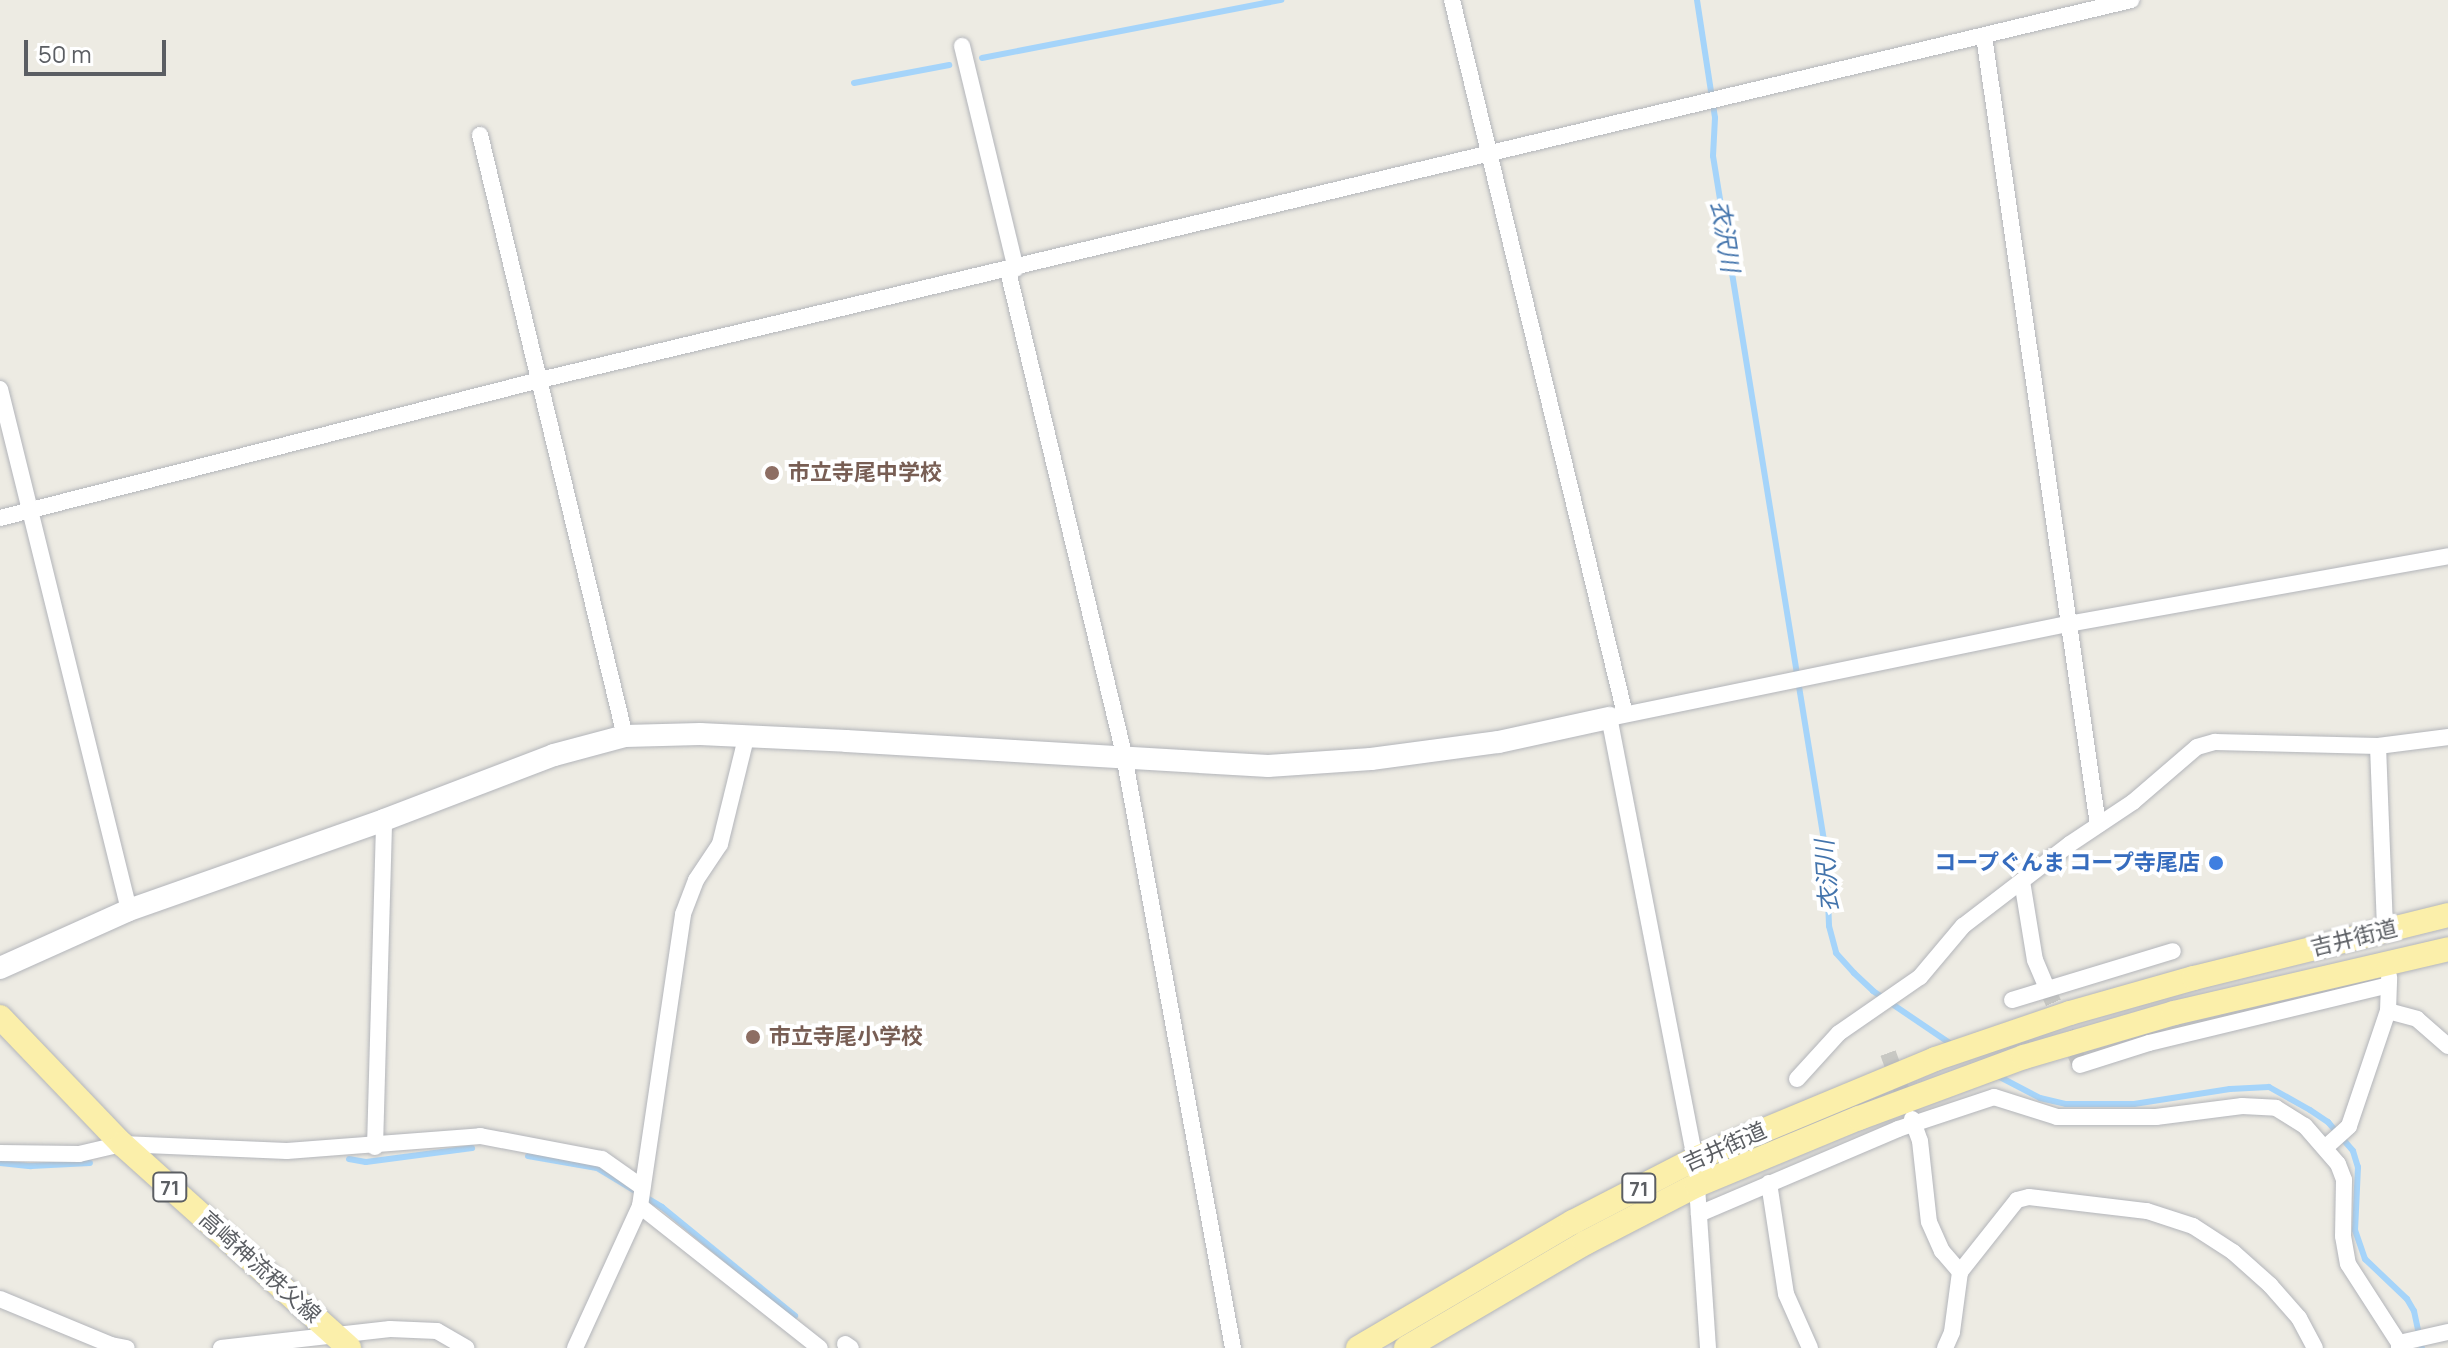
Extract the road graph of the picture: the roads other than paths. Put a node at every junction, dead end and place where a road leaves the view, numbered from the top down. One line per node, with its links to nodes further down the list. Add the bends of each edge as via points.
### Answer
1 (1452, 0): 6 (street)
2 (2131, 0): 3 (street)
3 (1984, 36): 6 (street); 13 (street)
4 (962, 46): 7 (street)
5 (480, 135): 8 (street)
6 (1489, 153): 7 (street); 14 (street)
7 (1012, 270): 8 (street); 19 (street)
8 (540, 380): 10 (street); 15 (street)
9 (0, 389): 10 (street)
10 (28, 511): 11 (street); 23 (street)
11 (0, 518)
12 (2448, 556): 13 (street)
13 (2068, 624): 14 (street); 21 (street)
14 (1617, 716): 19 (street, via 1499,742 1371,759 1268,766); 42 (street)
15 (625, 736): 17 (street); 20 (street, via 554,755)
16 (2448, 737): 18 (street)
17 (746, 738): 19 (street); 45 (street, via 720,844 696,880 683,914)
18 (2378, 746): 21 (street, via 2215,742 2197,747); 25 (street)
19 (1124, 756): 58 (street)
20 (384, 820): 23 (street); 39 (street)
21 (2098, 825): 22 (street)
22 (2022, 881): 30 (street, via 2035,960); 36 (street, via 1963,926 1920,977 1839,1033)
23 (129, 910): 28 (street)
24 (2448, 915): 25 (main road, 吉井街道 / 71)
25 (2385, 929): 42 (main road, 吉井街道 / 71, via 2194,978 1984,1042)
26 (2448, 949): 29 (main road, 吉井街道 / 71)
27 (2173, 951): 30 (street)
28 (0, 968)
29 (2389, 974): 32 (street); 35 (street); 44 (main road, 吉井街道 / 71, via 2174,1013 2024,1057)
30 (2047, 988): 31 (street)
31 (2012, 1000)
32 (2388, 1011): 34 (street, via 2417,1019); 40 (street, via 2349,1126)
33 (0, 1017): 38 (main road, 高崎神流秩父線 / 71)
34 (2448, 1046)
35 (2080, 1065)
36 (1797, 1079)
37 (1913, 1121): 40 (street, via 1994,1097 2057,1117 2156,1117 2276,1108); 43 (street); 48 (street, via 1929,1222 1942,1251)
38 (122, 1144): 39 (street, via 287,1151); 41 (street, via 79,1154); 51 (main road, 高崎神流秩父線 / 71)
39 (375, 1147): 45 (street, via 480,1136 602,1159)
40 (2326, 1147): 52 (street, via 2344,1180 2348,1264)
41 (0, 1153)
42 (1695, 1159): 44 (street); 59 (main road, 吉井街道 / 71, via 1547,1236)
43 (1769, 1183): 47 (street); 62 (street, via 1786,1294)
44 (1697, 1185): 47 (street); 60 (main road, 吉井街道 / 71, via 1585,1243)
45 (642, 1187): 46 (street)
46 (640, 1206): 56 (street); 57 (street)
47 (1699, 1214): 61 (street)
48 (1960, 1272): 63 (street); 64 (street, via 2017,1200 2029,1197 2147,1211 2193,1226 2233,1252 2299,1318)
49 (0, 1299): 53 (street)
50 (2448, 1332): 52 (street)
51 (342, 1341): 54 (street); 55 (street, via 390,1329 437,1331)
52 (2399, 1346)
53 (127, 1348)
54 (221, 1348)
55 (467, 1348)
56 (575, 1348)
57 (820, 1348)
58 (1233, 1348)
59 (1358, 1348)
60 (1406, 1348)
61 (1708, 1348)
62 (1810, 1348)
63 (1945, 1348)
64 (2315, 1348)

